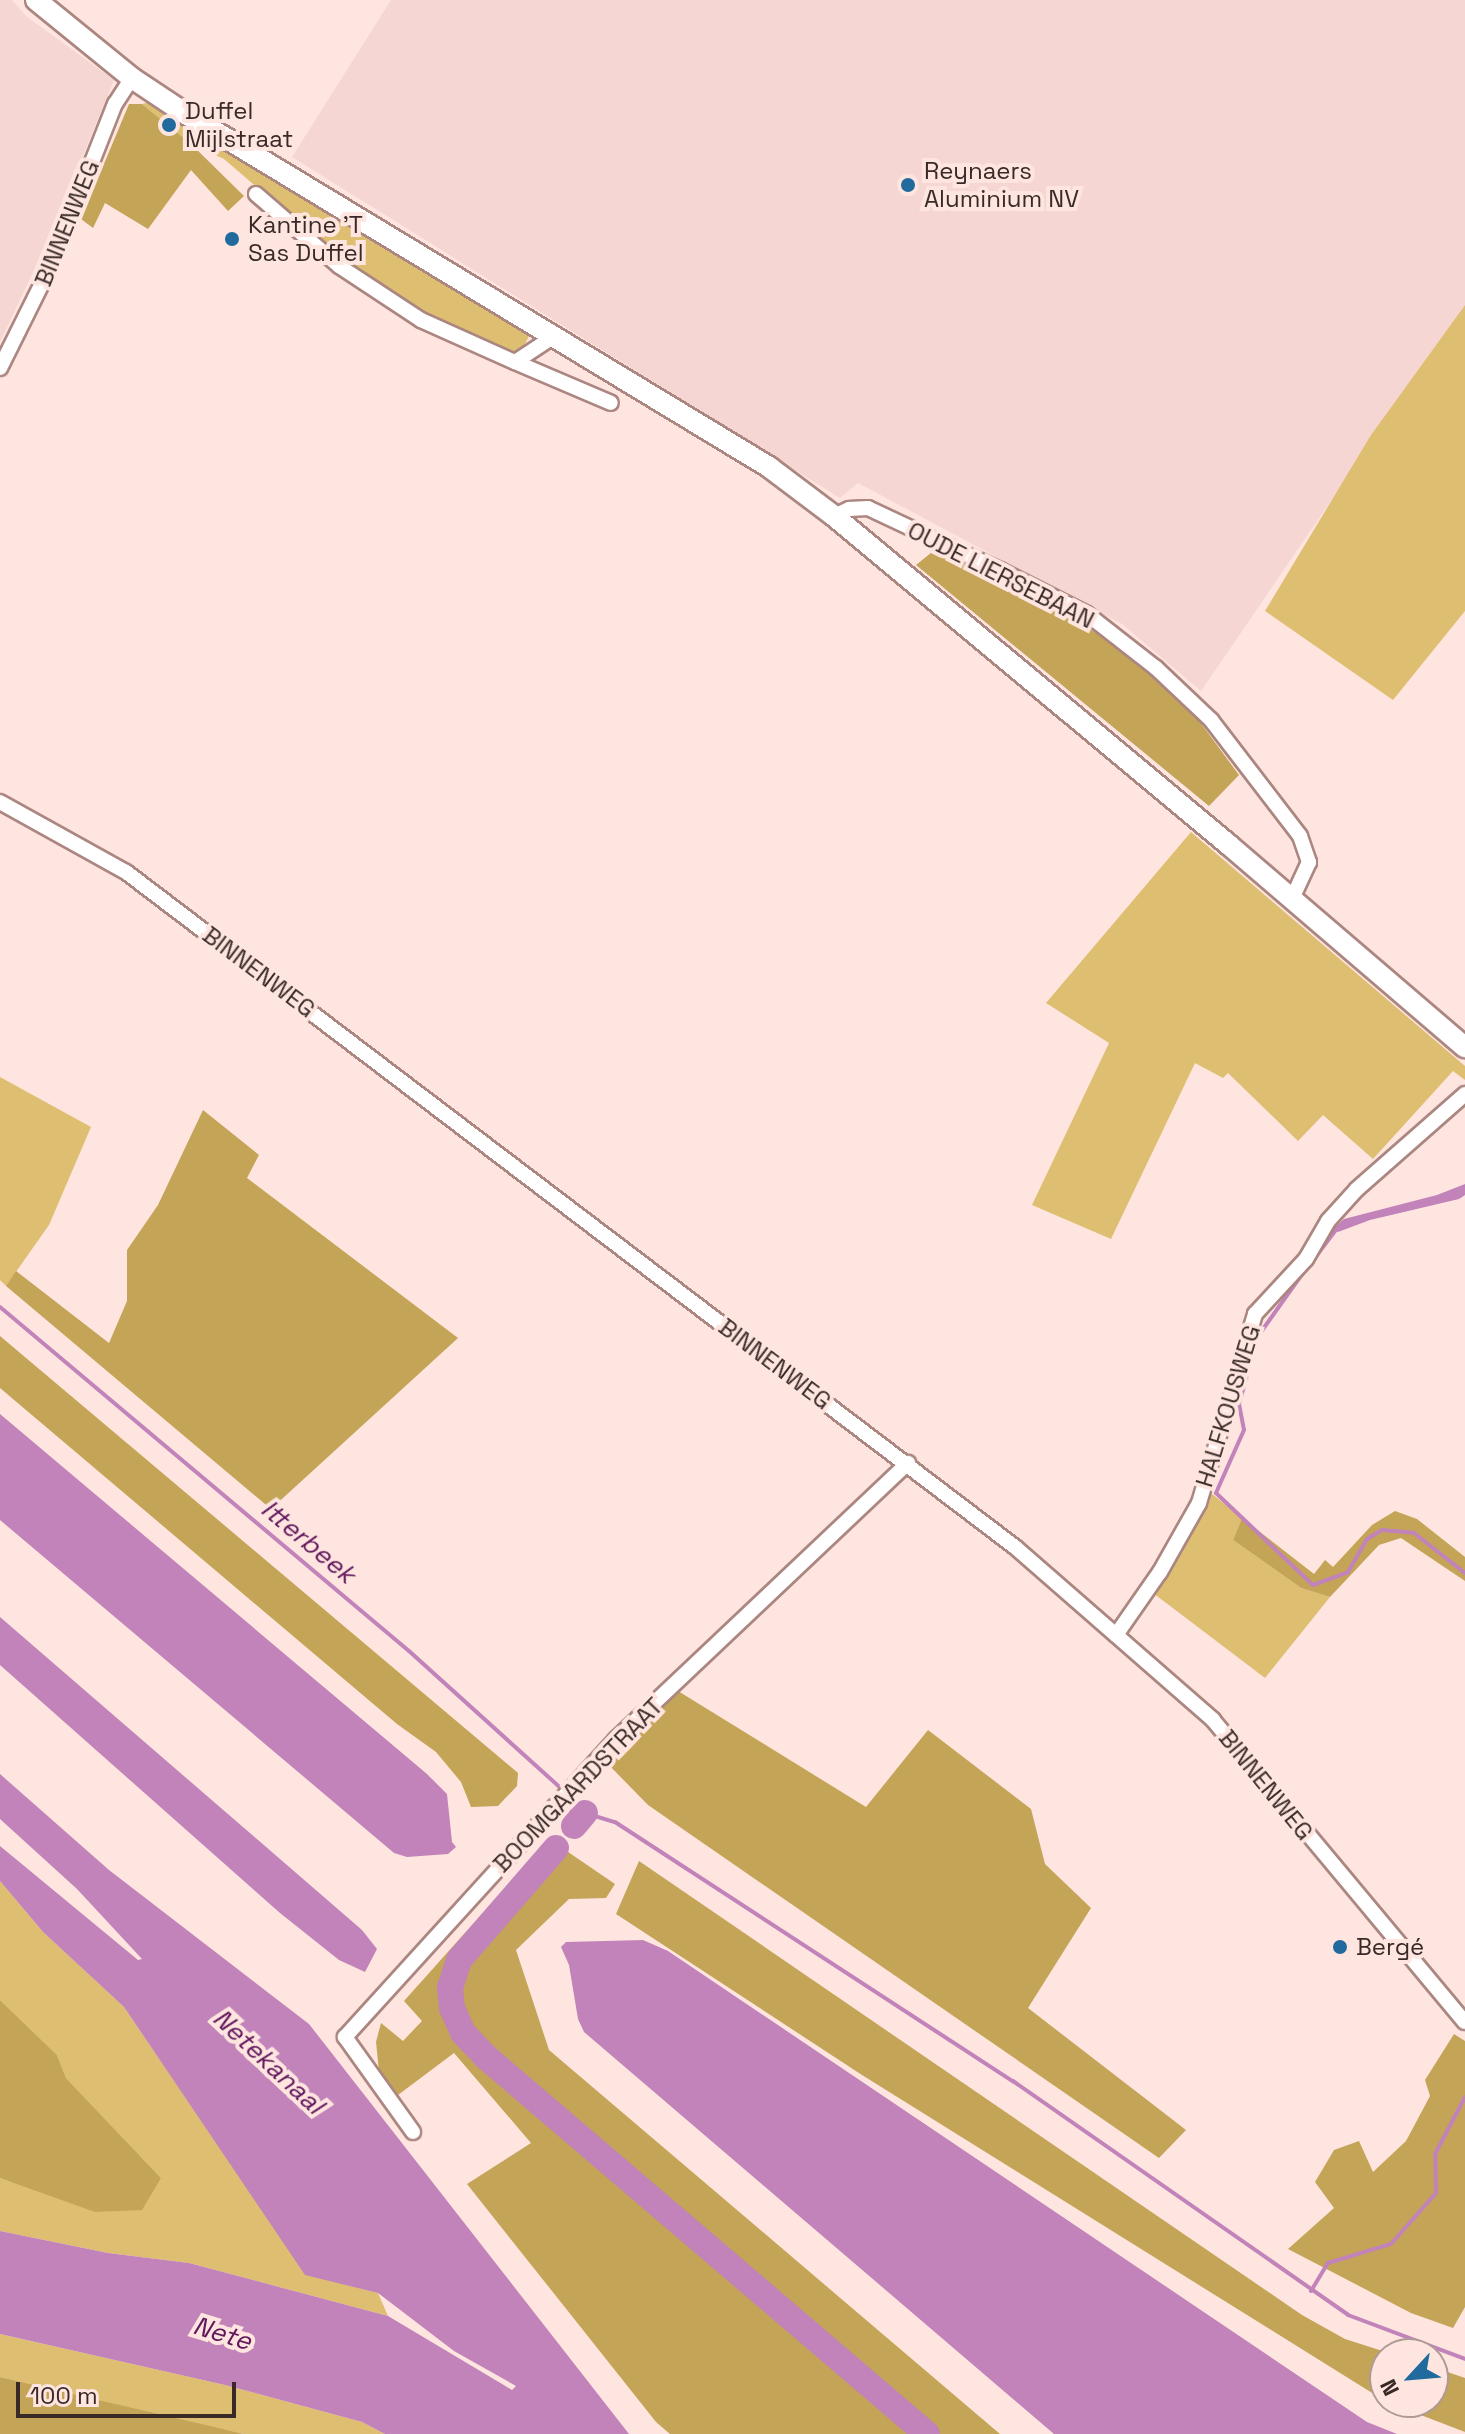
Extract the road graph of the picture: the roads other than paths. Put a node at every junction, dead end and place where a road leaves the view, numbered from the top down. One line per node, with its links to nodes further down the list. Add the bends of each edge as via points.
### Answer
1 (36, 0): 2 (main road, OUDE LIERSEBAAN)
2 (132, 78): 4 (main road, OUDE LIERSEBAAN); 6 (street, BINNENWEG, via 115,104 53,261)
3 (256, 194): 5 (street, via 339,266 421,320)
4 (556, 335): 5 (street); 8 (main road, OUDE LIERSEBAAN, via 769,467)
5 (515, 362): 7 (street)
6 (0, 368)
7 (611, 403)
8 (834, 516): 10 (main road, OUDE LIERSEBAAN); 10 (street, OUDE LIERSEBAAN, via 868,508 1000,570 1087,614 1156,668 1211,720 1300,836 1309,862)
9 (0, 802): 13 (street, BINNENWEG, via 126,872)
10 (1291, 901): 11 (main road, OUDE LIERSEBAAN)
11 (1465, 1047)
12 (1465, 1094): 14 (street, HALFKOUSWEG, via 1357,1189 1328,1221 1306,1259 1255,1314 1199,1503)
13 (908, 1463): 14 (street, BINNENWEG); 16 (street, BOOMGAARDSTRAAT, via 616,1739 345,2037)
14 (1116, 1635): 15 (street, BINNENWEG, via 1213,1720)
15 (1465, 2022)
16 (413, 2132)

